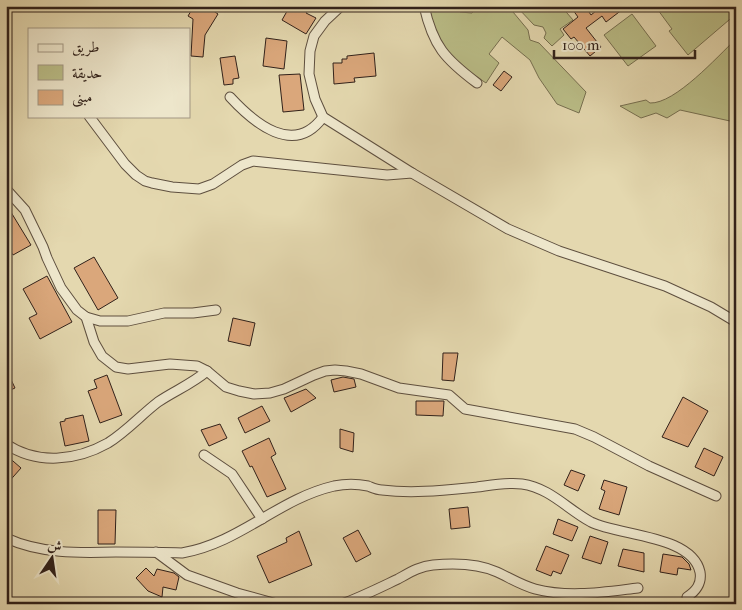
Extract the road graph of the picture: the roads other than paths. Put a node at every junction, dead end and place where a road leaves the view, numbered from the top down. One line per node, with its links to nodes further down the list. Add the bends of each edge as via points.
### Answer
1 (341, 6): 5 (street, via 314,36 310,51 315,100)
2 (424, 6): 3 (street, via 440,51)
3 (477, 82)
4 (230, 97): 5 (street, via 254,121 284,134 309,131)
5 (323, 117): 7 (street)
6 (90, 118): 7 (street, via 136,175 172,187 199,188 212,184 254,161 387,175)
7 (412, 173): 11 (street, via 508,229 559,251 664,286)
8 (6, 189): 10 (street, via 25,210 67,299)
9 (216, 310): 10 (street, via 164,313 128,320 100,321)
10 (86, 317): 12 (street, via 102,356 116,367 128,369 184,364)
11 (736, 322)
12 (207, 372): 13 (street, via 174,391 108,443 83,454 36,457); 15 (street, via 226,387 254,394 284,389 324,371 346,370 399,388 449,395 465,409 574,429)
13 (6, 444)
14 (204, 455): 16 (street, via 232,474)
15 (716, 496)
16 (262, 519): 18 (street, via 200,550); 20 (street, via 299,498 334,486 420,491 524,484 540,488 592,522 660,540 692,557 701,577 695,592)
17 (6, 538): 18 (street, via 21,545 73,553)
18 (156, 552): 21 (street, via 187,575)
19 (638, 588): 22 (street, via 586,594 553,593 475,565 430,565)
20 (687, 597)
21 (277, 604)
22 (342, 604)

